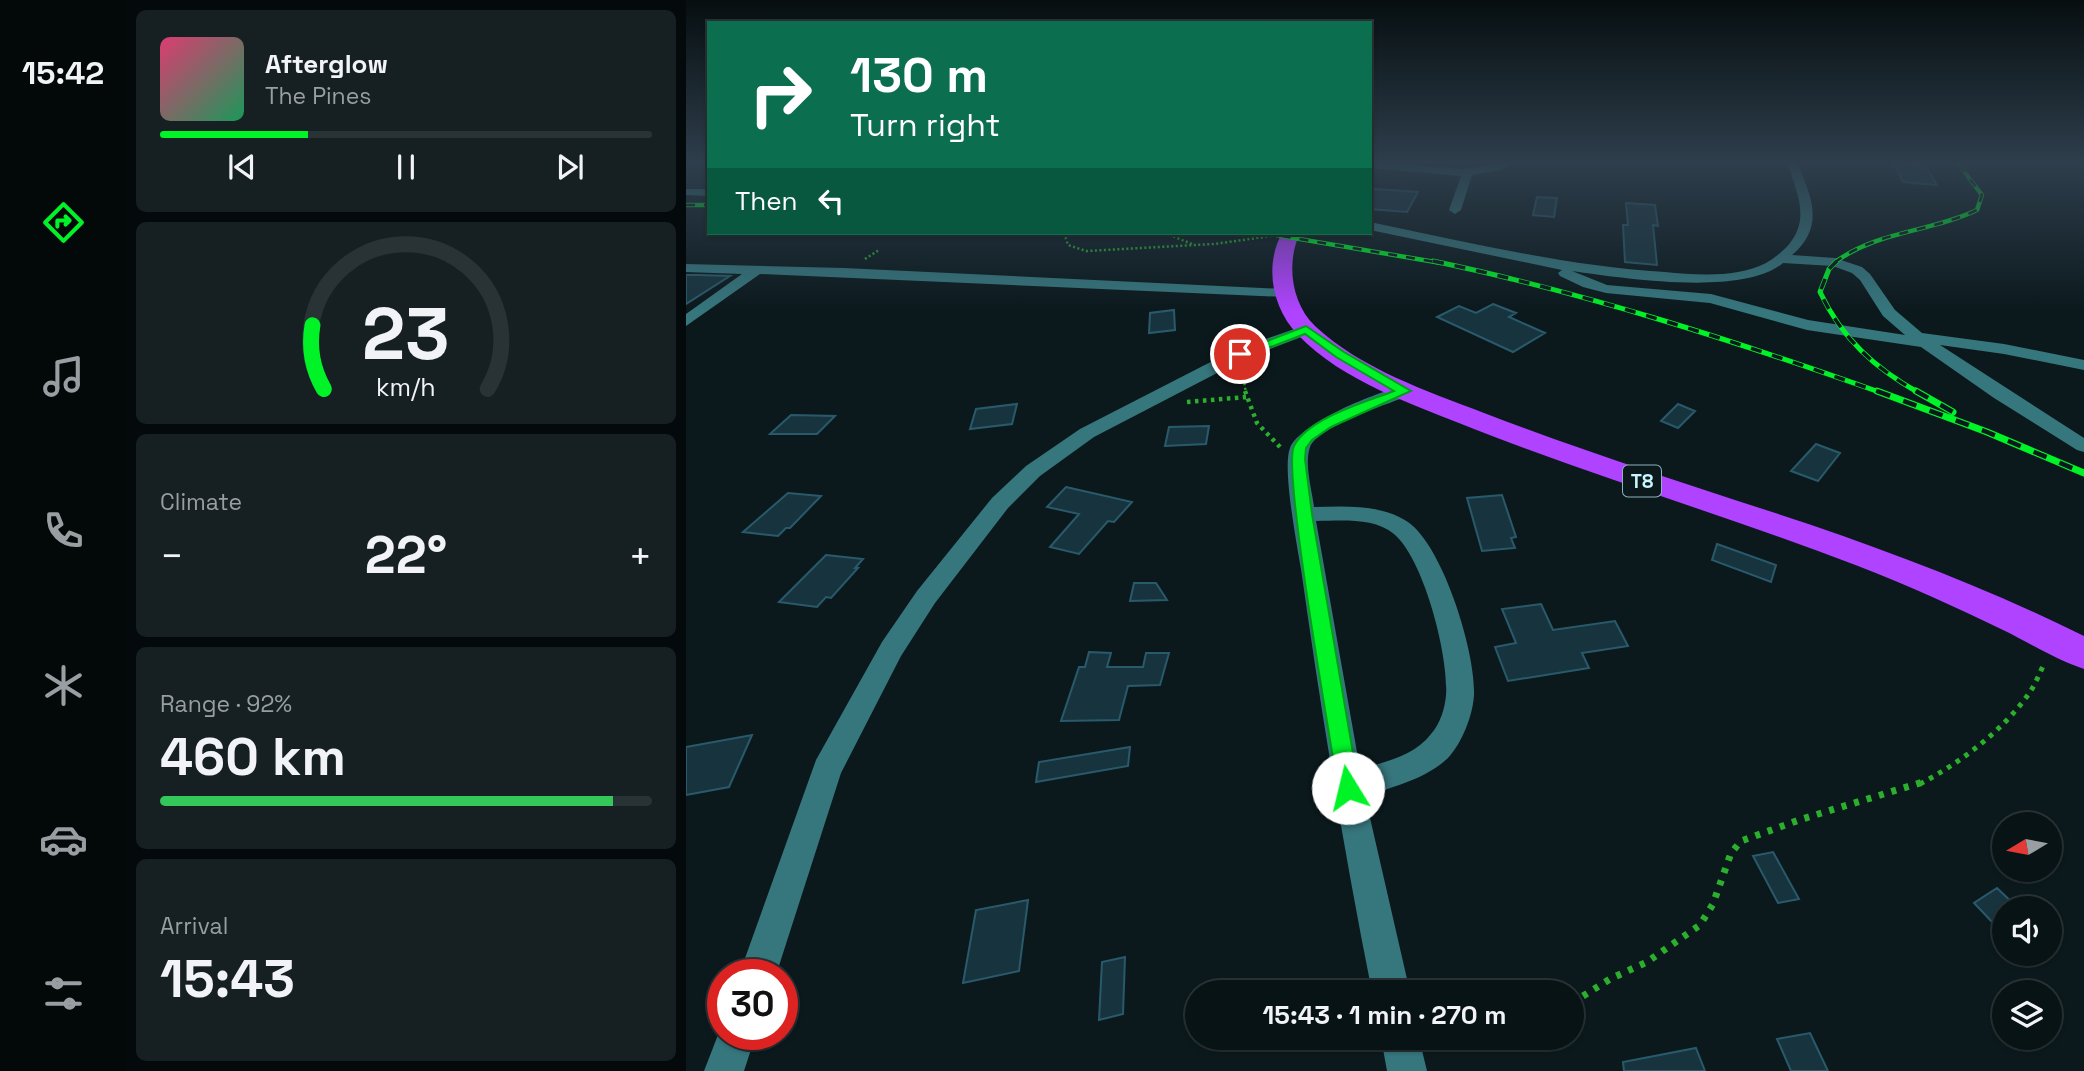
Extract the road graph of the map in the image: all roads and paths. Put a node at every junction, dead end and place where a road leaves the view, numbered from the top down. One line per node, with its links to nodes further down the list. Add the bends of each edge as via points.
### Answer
1 (1807, 212): 8 (street, via 1796,246)
2 (1372, 226): 9 (street)
3 (1063, 235): 7 (path, via 1068,245 1086,251)
4 (1170, 235): 7 (path)
5 (1273, 235): 7 (path)
6 (1283, 235): 12 (highway, T8)
7 (1192, 245)
8 (1782, 259): 9 (street, via 1749,273 1698,279); 15 (street, via 1835,262 1857,270 1889,313)
9 (1559, 265): 15 (street, via 1569,276 1606,289 1711,299 1807,325)
10 (686, 268): 11 (street)
11 (756, 271): 12 (street); 13 (street)
12 (1285, 293): 14 (highway, T8)
13 (686, 321)
14 (1306, 330): 16 (street); 18 (highway, T8)
15 (1922, 340): 17 (street, via 2004,349); 21 (street)
16 (1240, 354): 19 (path); 27 (street, via 1135,406 1062,450 1008,495 964,546 891,649 827,770)
17 (2084, 366)
18 (1404, 391): 22 (street, via 1326,424 1307,437); 24 (highway, T8, via 1587,463 1842,548)
19 (1246, 397): 20 (path); 22 (path, via 1268,440)
20 (1181, 403)
21 (2084, 446)
22 (1298, 459): 23 (street)
23 (1304, 514): 26 (street); 26 (street, via 1368,515 1404,530 1417,543 1438,588 1457,660 1460,696 1448,734 1438,748 1424,760)
24 (2052, 637): 25 (highway, T8); 29 (path, via 2030,692 2001,725 1949,769 1916,786 1741,841 1731,853 1713,905 1700,925 1647,962)
25 (2084, 654)
26 (1348, 788): 28 (street)
27 (762, 959)
28 (1388, 980)
29 (1584, 995)
30 (731, 1050): 32 (street)
31 (1403, 1050): 33 (street)
32 (724, 1071)
33 (1407, 1071)

